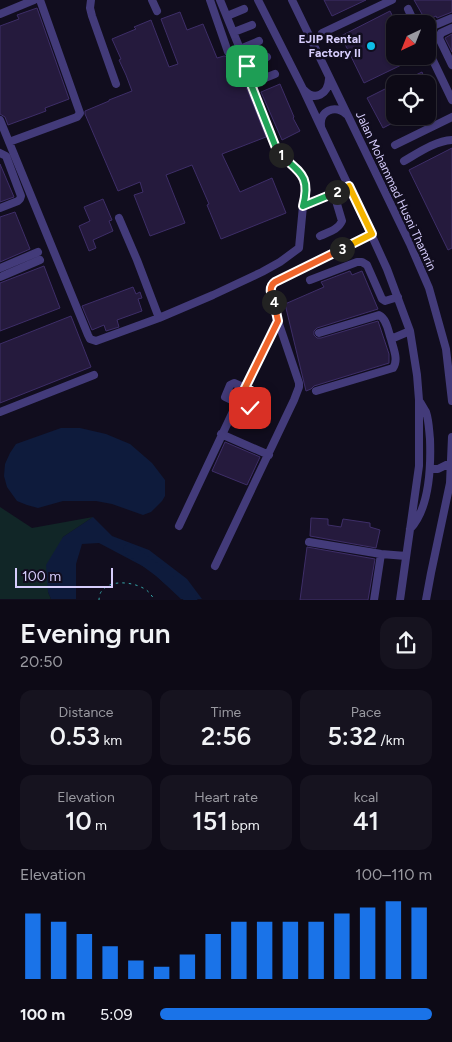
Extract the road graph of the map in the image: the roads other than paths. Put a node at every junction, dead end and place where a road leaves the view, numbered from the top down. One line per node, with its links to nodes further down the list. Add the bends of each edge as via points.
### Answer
1 (34, 0): 13 (street)
2 (40, 0): 41 (street, via 80,113 77,117)
3 (91, 0): 32 (street, via 92,16)
4 (152, 0): 12 (street)
5 (210, 0): 24 (street)
6 (220, 0): 15 (street)
7 (258, 0): 33 (street)
8 (292, 0): 30 (street, Jalan Mohammad Husni Thamrin)
9 (392, 0): 21 (street)
10 (244, 9): 15 (street)
11 (408, 9): 14 (street)
12 (157, 11)
13 (0, 14)
14 (411, 15)
15 (227, 16): 20 (street)
16 (452, 18): 18 (street)
17 (252, 25): 20 (street)
18 (436, 25)
19 (452, 28): 27 (street, via 439,38)
20 (234, 32): 23 (street)
21 (322, 33)
22 (259, 41): 23 (street)
23 (240, 49): 28 (street)
24 (228, 52)
25 (267, 57): 28 (street)
26 (435, 65): 34 (street)
27 (452, 65)
28 (247, 66): 31 (street)
29 (275, 74): 31 (street)
30 (329, 76): 33 (street, via 325,92 311,95); 35 (street, Jalan Mohammad Husni Thamrin)
31 (255, 82): 47 (street, via 252,87 278,153 303,177 306,193)
32 (116, 84)
33 (303, 89): 39 (street)
34 (452, 100)
35 (348, 116): 39 (street, via 332,109 322,116); 65 (street, Jalan Mohammad Husni Thamrin, via 429,288 446,349)
36 (450, 118): 38 (street); 42 (street)
37 (0, 120): 41 (street)
38 (452, 127)
39 (322, 128): 45 (street)
40 (452, 140): 44 (street, via 436,144)
41 (9, 142): 56 (street, via 90,338 100,341)
42 (395, 145)
43 (0, 153): 48 (street, via 6,156 21,196 18,201)
44 (404, 161)
45 (349, 186): 46 (street); 50 (street)
46 (334, 194): 47 (street); 51 (street, via 342,221)
47 (303, 206): 56 (street, via 300,244 294,252 262,272)
48 (0, 208)
49 (119, 218): 56 (street)
50 (372, 234): 55 (street); 57 (street, via 272,284 270,288)
51 (320, 236)
52 (0, 268): 53 (street, via 39,256)
53 (0, 277)
54 (310, 280): 55 (street, via 362,262 367,265 382,299)
55 (398, 298): 58 (street)
56 (160, 318)
57 (278, 321): 62 (street); 71 (street, via 299,387)
58 (410, 331): 60 (street); 64 (street)
59 (319, 333): 60 (street, via 379,315 384,319)
60 (391, 339): 63 (street, via 396,360 393,368)
61 (94, 375): 67 (street)
62 (245, 388): 66 (street, via 230,384 225,397); 66 (street, via 256,393 251,407)
63 (316, 391)
64 (419, 400): 73 (street, via 428,423); 75 (street, via 419,466)
65 (452, 401)
66 (236, 403): 68 (street)
67 (0, 412)
68 (221, 434): 71 (street); 74 (street)
69 (452, 437): 70 (street)
70 (452, 452): 72 (street)
71 (269, 455): 79 (street)
72 (452, 463): 73 (street); 82 (street)
73 (430, 469): 75 (street, via 423,508)
74 (179, 526)
75 (410, 529): 78 (street)
76 (309, 542): 77 (street)
77 (382, 554): 78 (street); 80 (street)
78 (406, 556): 81 (street)
79 (215, 566)
80 (374, 600)
81 (400, 600)
82 (426, 600)

